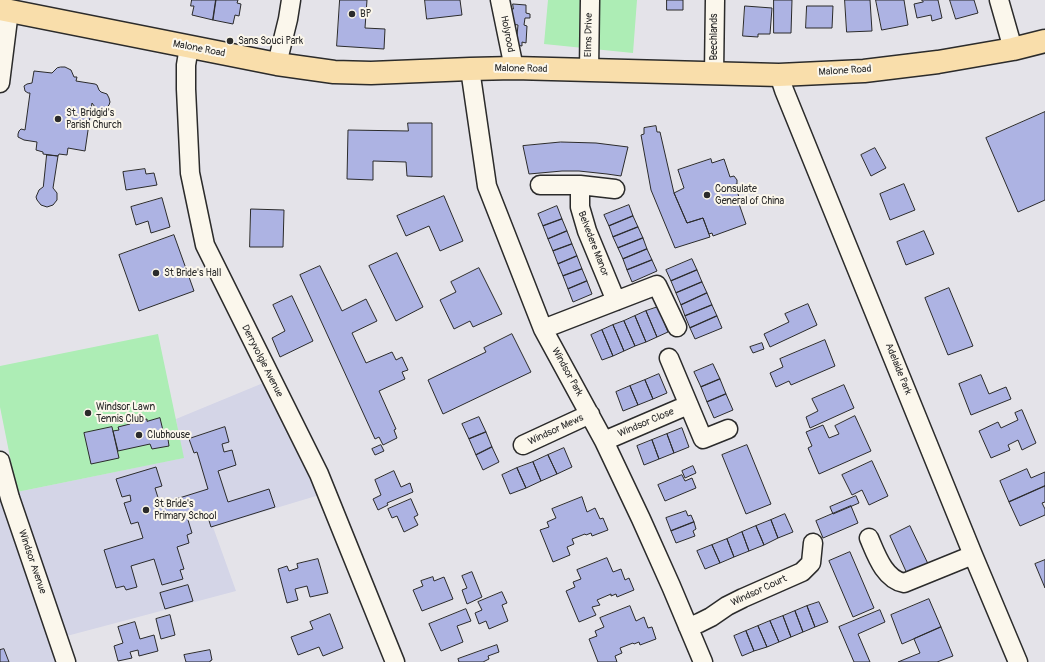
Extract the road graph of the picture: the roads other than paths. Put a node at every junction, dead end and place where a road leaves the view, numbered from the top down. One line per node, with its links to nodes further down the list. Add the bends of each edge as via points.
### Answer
1 (291, 0): 10 (street)
2 (500, 0): 11 (street, Holyrood)
3 (590, 0): 13 (street, Elms Drive)
4 (714, 0): 14 (street, Beechlands)
5 (999, 0): 9 (street)
6 (5, 10): 8 (main road, Malone Road); 16 (street)
7 (1045, 41): 9 (main road, Malone Road)
8 (189, 47): 10 (main road, Malone Road); 35 (street, Derryvolgie Avenue, via 186,89 190,173 205,245 319,474)
9 (1013, 49): 15 (main road, Malone Road, via 864,71)
10 (277, 64): 12 (main road, Malone Road, via 334,72 371,73)
11 (514, 68): 12 (main road, Malone Road); 13 (main road, Malone Road)
12 (470, 69): 22 (street, Windsor Park, via 487,186)
13 (589, 71): 14 (main road, Malone Road)
14 (714, 74): 15 (main road, Malone Road)
15 (779, 75): 32 (street, Adelaide Park)
16 (0, 83)
17 (540, 185): 18 (street)
18 (580, 185): 19 (street); 20 (street, Belvedere Manor, via 583,219)
19 (615, 189)
20 (616, 301): 21 (street, via 657,285); 22 (street)
21 (677, 327)
22 (543, 329): 25 (street, Windsor Park)
23 (669, 358): 24 (street)
24 (688, 405): 26 (street, via 703,439); 27 (street, Windsor Close)
25 (590, 414): 27 (street, Windsor Park); 28 (street, Windsor Mews)
26 (728, 429)
27 (604, 441): 33 (street, Windsor Park)
28 (523, 445)
29 (0, 461): 34 (street, Windsor Avenue, via 10,498)
30 (869, 538): 32 (street, via 879,560 897,582 904,583)
31 (813, 543): 33 (street, Windsor Court, via 811,563 802,572 743,598)
32 (973, 555): 37 (street, Adelaide Park)
33 (688, 627): 36 (street, Windsor Park)
34 (66, 662)
35 (395, 662)
36 (703, 662)
37 (1018, 662)

